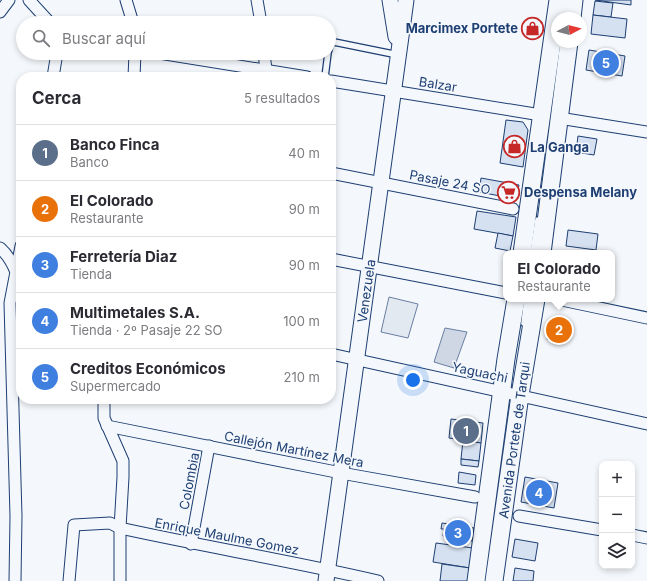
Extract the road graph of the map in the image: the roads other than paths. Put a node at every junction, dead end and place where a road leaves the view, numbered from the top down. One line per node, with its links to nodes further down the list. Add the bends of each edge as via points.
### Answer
1 (9, 0): 10 (street)
2 (29, 0): 12 (street)
3 (126, 0): 13 (street)
4 (257, 0): 14 (street)
5 (390, 0): 18 (street)
6 (406, 0): 18 (street, Venezuela)
7 (561, 0): 11 (lane)
8 (568, 0): 9 (lane)
9 (568, 8): 31 (main road)
10 (0, 12)
11 (560, 12)
12 (44, 16)
13 (131, 16)
14 (260, 16)
15 (336, 42): 18 (lane)
16 (555, 48): 40 (lane)
17 (568, 48): 32 (main road)
18 (399, 55): 30 (street, Venezuela)
19 (56, 60): 24 (street)
20 (135, 60): 25 (street)
21 (195, 60): 26 (street)
22 (265, 60): 27 (street)
23 (327, 60): 28 (lane)
24 (54, 72)
25 (134, 72)
26 (256, 72)
27 (266, 72)
28 (326, 72)
29 (336, 82): 30 (street, Balzar)
30 (393, 91): 31 (street, Balzar); 35 (street, Venezuela)
31 (541, 115): 39 (main road)
32 (559, 118): 33 (street); 42 (main road)
33 (647, 132)
34 (336, 174): 35 (street, Pasaje 24 SO)
35 (381, 182): 36 (street, Pasaje 24 SO); 44 (street, Venezuela)
36 (513, 209)
37 (538, 214): 41 (lane)
38 (0, 248): 45 (street, via 6,252)
39 (522, 250)
40 (526, 250)
41 (533, 250)
42 (542, 250)
43 (336, 260): 44 (street)
44 (370, 266): 47 (street); 58 (street, Venezuela)
45 (16, 271)
46 (16, 282): 54 (street)
47 (503, 292)
48 (16, 298): 54 (street)
49 (516, 302): 59 (main road, Avenida Portete de Tarqui)
50 (520, 302): 59 (lane, Avenida Portete de Tarqui)
51 (527, 302): 56 (lane)
52 (535, 302): 59 (main road, Avenida Portete de Tarqui)
53 (571, 302): 55 (street)
54 (10, 303): 74 (street, via 16,516)
55 (647, 318)
56 (522, 330)
57 (336, 355): 58 (street, Yaguachi)
58 (357, 360): 59 (street, Yaguachi); 65 (street, Venezuela)
59 (511, 392): 61 (street, Yaguachi); 62 (lane, Avenida Portete de Tarqui); 78 (main road, Avenida Portete de Tarqui); 79 (lane, Avenida Portete de Tarqui); 80 (main road, Avenida Portete de Tarqui)
60 (104, 404): 63 (street)
61 (647, 424)
62 (509, 425)
63 (107, 426): 64 (street, Callejón Martínez Mera); 68 (street, via 122,462)
64 (209, 446): 65 (street, Callejón Martínez Mera); 72 (street, Colombia)
65 (341, 473): 66 (street, Callejón Martínez Mera); 73 (street, Venezuela)
66 (475, 496)
67 (519, 516): 69 (street)
68 (120, 528): 72 (street, Enrique Maulme Gomez); 75 (street, Enrique Maulme Gomez, via 110,523 74,525); 76 (street)
69 (599, 529)
70 (635, 536): 71 (street)
71 (647, 538)
72 (191, 544): 73 (street, Enrique Maulme Gomez)
73 (327, 575): 77 (street, Enrique Maulme Gomez)
74 (15, 581)
75 (69, 581)
76 (120, 581)
77 (378, 581)
78 (476, 581)
79 (480, 581)
80 (494, 581)

